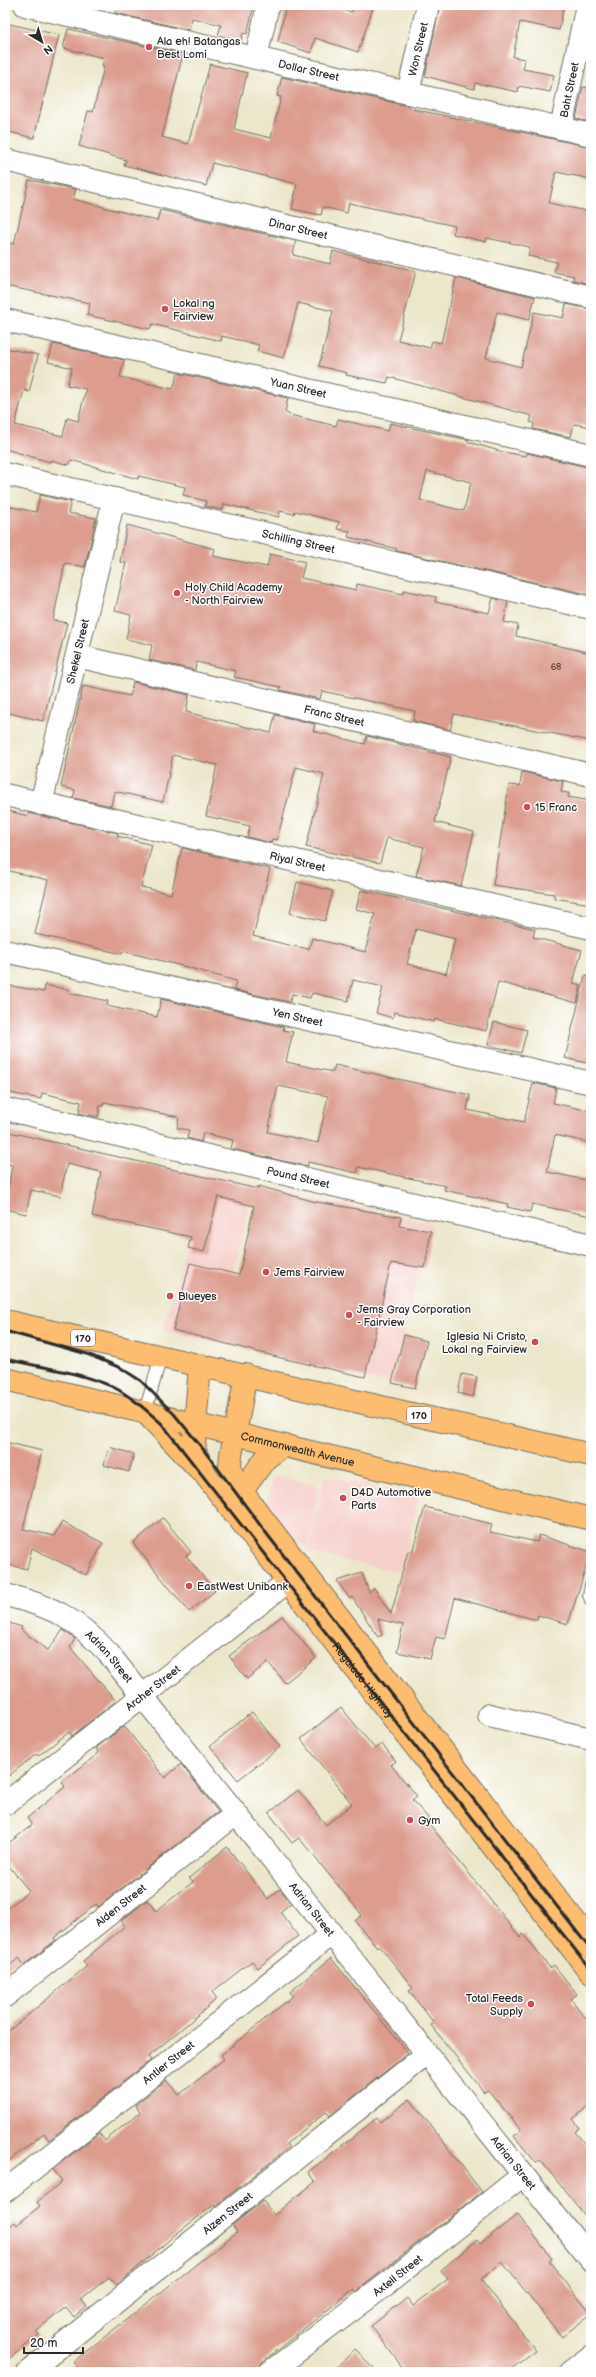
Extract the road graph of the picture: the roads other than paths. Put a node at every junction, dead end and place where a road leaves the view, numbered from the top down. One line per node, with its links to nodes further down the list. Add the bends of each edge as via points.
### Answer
1 (268, 5): 5 (street)
2 (428, 5): 6 (street, Won Street)
3 (587, 5): 7 (street, Baht Street)
4 (37, 6): 5 (street, Dollar Street)
5 (256, 58): 6 (street, Dollar Street)
6 (408, 93): 7 (street, Dollar Street)
7 (561, 128): 8 (street, Dollar Street)
8 (591, 135)
9 (5, 160): 10 (street, Dinar Street)
10 (591, 297)
11 (5, 320): 12 (street, Yuan Street)
12 (591, 455)
13 (5, 474): 14 (street, Schilling Street)
14 (114, 499): 15 (street, Schilling Street); 16 (street, Shekel Street)
15 (591, 608)
16 (77, 656): 17 (street, Franc Street); 19 (street, Shekel Street)
17 (591, 775)
18 (5, 795): 19 (street, Riyal Street)
19 (41, 804): 20 (street, Riyal Street)
20 (591, 928)
21 (5, 951): 22 (street, Yen Street)
22 (591, 1083)
23 (5, 1109): 24 (street, Pound Street)
24 (591, 1245)
25 (5, 1321): 26 (main road, 170)
26 (160, 1356): 27 (main road, 170); 30 (lane)
27 (200, 1365): 28 (main road, 170); 31 (main road, Regalado Highway)
28 (246, 1375): 32 (main road, Regalado Highway); 34 (main road, 170)
29 (5, 1379): 30 (main road, Commonwealth Avenue)
30 (145, 1412): 31 (main road, Commonwealth Avenue); 35 (main road)
31 (195, 1425): 32 (main road, Commonwealth Avenue); 35 (main road, Regalado Highway, via 195,1451)
32 (235, 1435): 33 (main road, Commonwealth Avenue); 36 (main road, Regalado Highway, via 230,1466 235,1483)
33 (283, 1446): 36 (main road, via 266,1458); 37 (main road, Commonwealth Avenue)
34 (591, 1455)
35 (206, 1476): 38 (main road, Regalado Highway)
36 (241, 1492): 38 (main road, Regalado Highway)
37 (591, 1519)
38 (294, 1576): 42 (street, Archer Street); 48 (main road, Regalado Highway); 49 (main road, Regalado Highway)
39 (591, 1586): 41 (lane)
40 (5, 1595): 42 (street, Adrian Street, via 51,1609 75,1621 109,1654)
41 (591, 1600)
42 (142, 1696): 45 (street, Archer Street); 46 (street, Adrian Street)
43 (489, 1716): 44 (street)
44 (591, 1739)
45 (5, 1804)
46 (236, 1814): 47 (street, Adrian Street); 50 (street, Alden Street)
47 (331, 1934): 51 (street, Adrian Street); 53 (street, Antler Street)
48 (591, 1942)
49 (591, 1973)
50 (5, 1996)
51 (427, 2054): 52 (street, Adrian Street); 56 (street, Alzen Street)
52 (523, 2175): 54 (street, Adrian Street); 57 (street, Axtell Street, via 388,2283)
53 (5, 2191)
54 (591, 2260)
55 (591, 2356): 58 (street)
56 (28, 2372)
57 (270, 2372)
58 (570, 2372)

